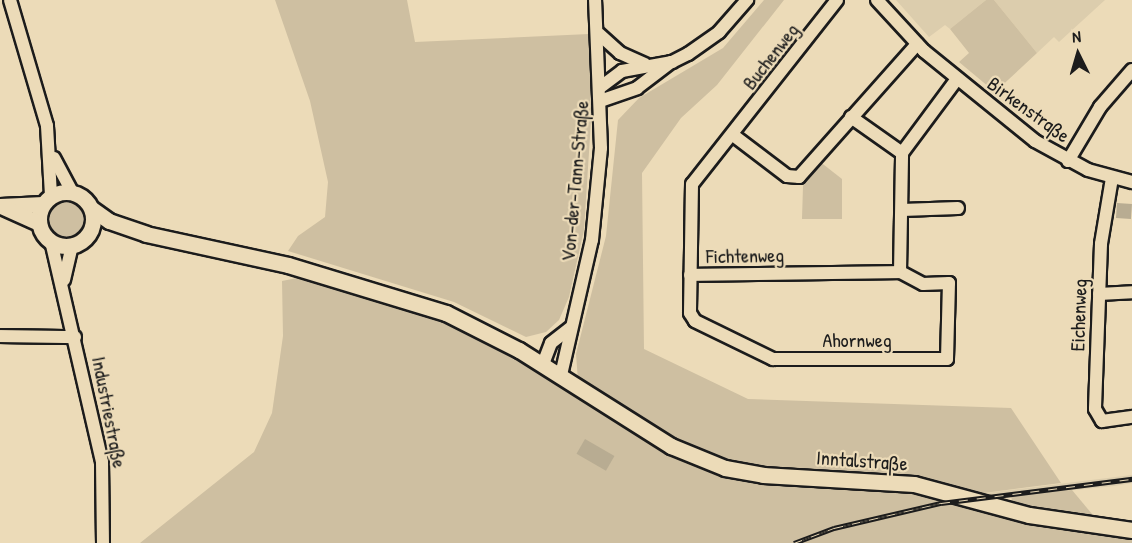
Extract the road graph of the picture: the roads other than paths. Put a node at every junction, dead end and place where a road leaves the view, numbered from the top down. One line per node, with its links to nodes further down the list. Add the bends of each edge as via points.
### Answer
1 (10, 0): 17 (street, via 38,87)
2 (595, 0): 6 (street, Von-der-Tann-Straße)
3 (747, 0): 8 (street, via 718,32)
4 (837, 0): 15 (street, Buchenweg)
5 (877, 0): 7 (street, Birkenstraße)
6 (599, 34): 9 (street, via 620,53); 12 (street, Von-der-Tann-Straße)
7 (916, 44): 11 (street, Birkenstraße); 14 (street)
8 (672, 62): 9 (street); 13 (street, via 637,88)
9 (646, 65): 12 (street, via 622,71)
10 (1132, 70): 18 (street, via 1096,113)
11 (957, 79): 16 (street); 18 (street, Birkenstraße, via 1035,141)
12 (602, 86): 13 (street, Von-der-Tann-Straße)
13 (603, 100): 37 (street, Von-der-Tann-Straße, via 592,240)
14 (851, 117): 15 (street, via 795,178); 16 (street)
15 (733, 135): 33 (street, Fichtenweg, via 688,192)
16 (902, 153): 26 (street)
17 (52, 154): 21 (street); 22 (street)
18 (1068, 161): 19 (street, Birkenstraße)
19 (1112, 178): 20 (street, Birkenstraße); 36 (street, Eichenweg, via 1101,244)
20 (1132, 182)
21 (72, 192): 22 (main road); 25 (main road)
22 (47, 200): 23 (main road); 27 (main road)
23 (0, 206): 27 (main road)
24 (958, 208): 26 (street)
25 (92, 209): 28 (main road); 29 (main road)
26 (902, 210): 32 (street)
27 (39, 223): 30 (main road)
28 (89, 234): 29 (main road, via 107,230); 31 (main road)
29 (146, 234): 41 (main road, Inntalstraße, via 401,297 446,313)
30 (51, 241): 31 (main road); 34 (street, Industriestraße)
31 (72, 245): 34 (street, Industriestraße, via 65,260)
32 (900, 272): 33 (street, Fichtenweg); 33 (street, Ahornweg, via 923,284 949,283 947,359 762,356 692,318)
33 (690, 275)
34 (64, 290): 39 (street, Industriestraße)
35 (1132, 292): 36 (street)
36 (1099, 294): 44 (street, Eichenweg, via 1096,414 1108,421)
37 (570, 328): 40 (street); 43 (street, Von-der-Tann-Straße, via 568,359)
38 (0, 336): 39 (street)
39 (75, 336): 46 (street, Industriestraße, via 102,462)
40 (551, 343): 41 (street); 42 (street)
41 (519, 350): 42 (main road, Inntalstraße)
42 (543, 364): 43 (main road, Inntalstraße)
43 (561, 375): 45 (main road, Inntalstraße, via 671,446 742,472 914,484 1029,515)
44 (1132, 417)
45 (1132, 530)
46 (103, 543)

